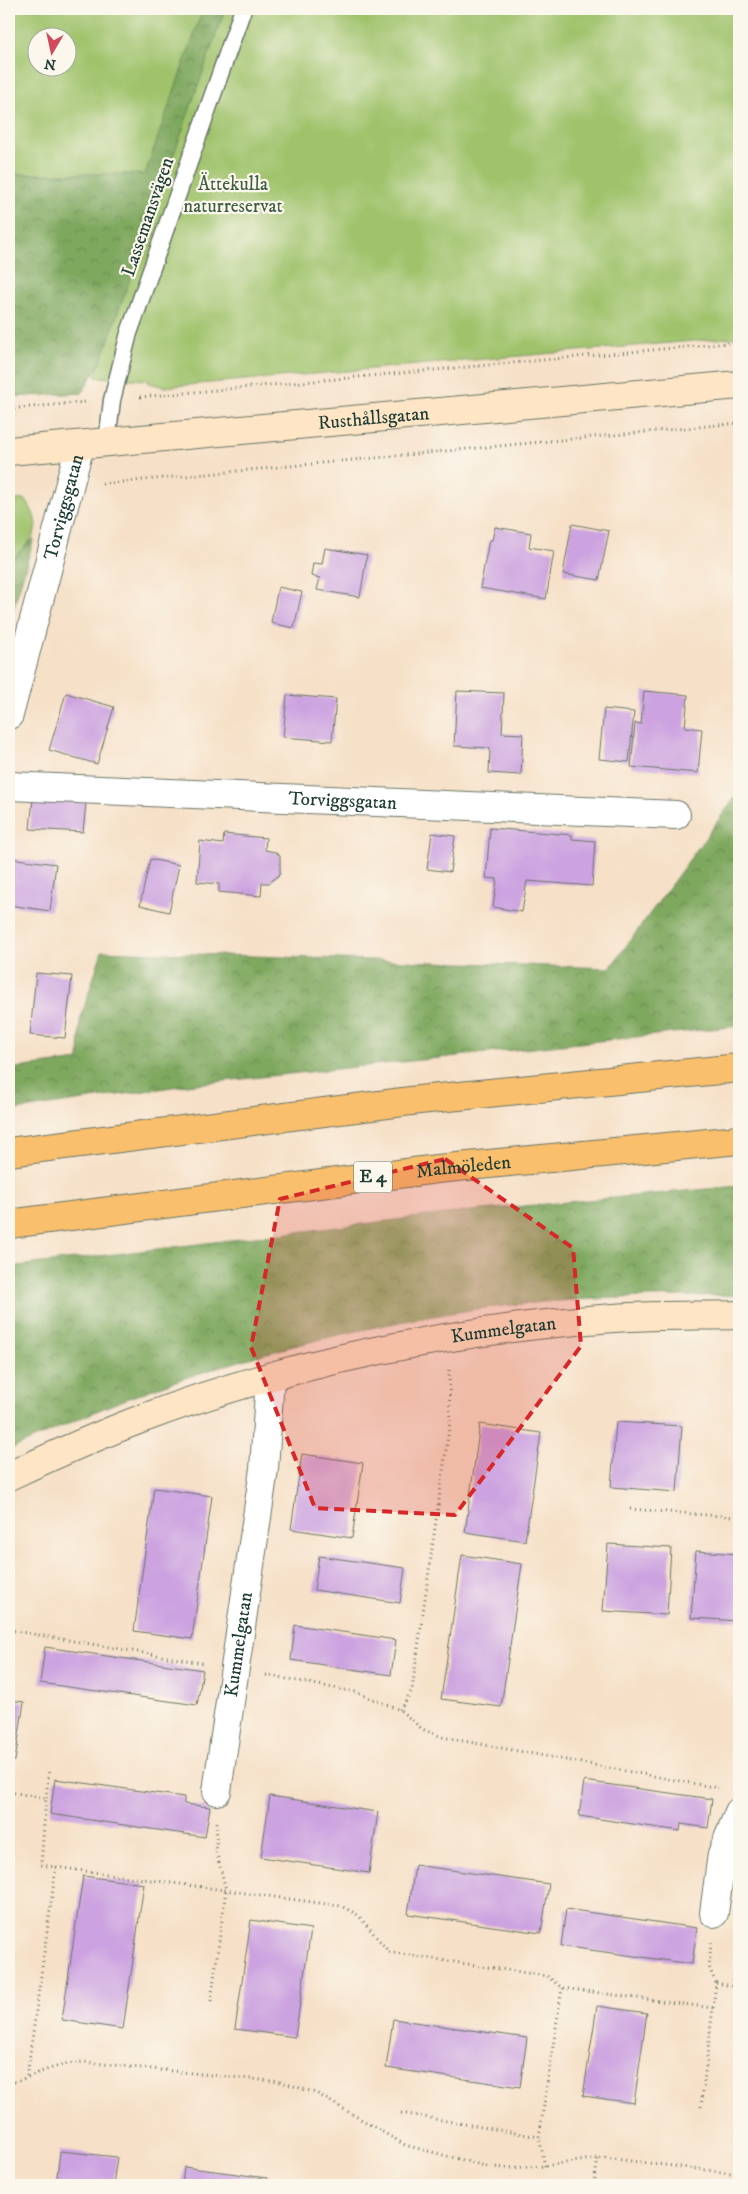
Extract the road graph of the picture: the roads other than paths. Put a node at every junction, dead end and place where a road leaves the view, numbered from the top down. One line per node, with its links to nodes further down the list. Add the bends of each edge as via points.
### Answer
1 (243, 9): 3 (lane, Lassemansvägen, via 129,332 112,400)
2 (739, 385): 3 (street, Rusthållsgatan)
3 (107, 442): 4 (street, Rusthållsgatan)
4 (80, 444): 5 (street, Rusthållsgatan); 6 (street, Torviggsgatan)
5 (9, 451)
6 (9, 715)
7 (9, 786): 8 (street, Torviggsgatan)
8 (676, 815)
9 (739, 1068): 11 (highway, via 419,1100)
10 (739, 1140): 12 (highway, Malmöleden / E 4, via 437,1169)
11 (9, 1152)
12 (9, 1224)
13 (739, 1315): 14 (street, Kummelgatan, via 615,1318 506,1328 390,1349)
14 (270, 1378): 15 (street, Kummelgatan, via 142,1418); 16 (street, Kummelgatan, via 264,1469)
15 (9, 1476)
16 (218, 1791)
17 (739, 1812): 18 (street, via 722,1854)
18 (714, 1913)

